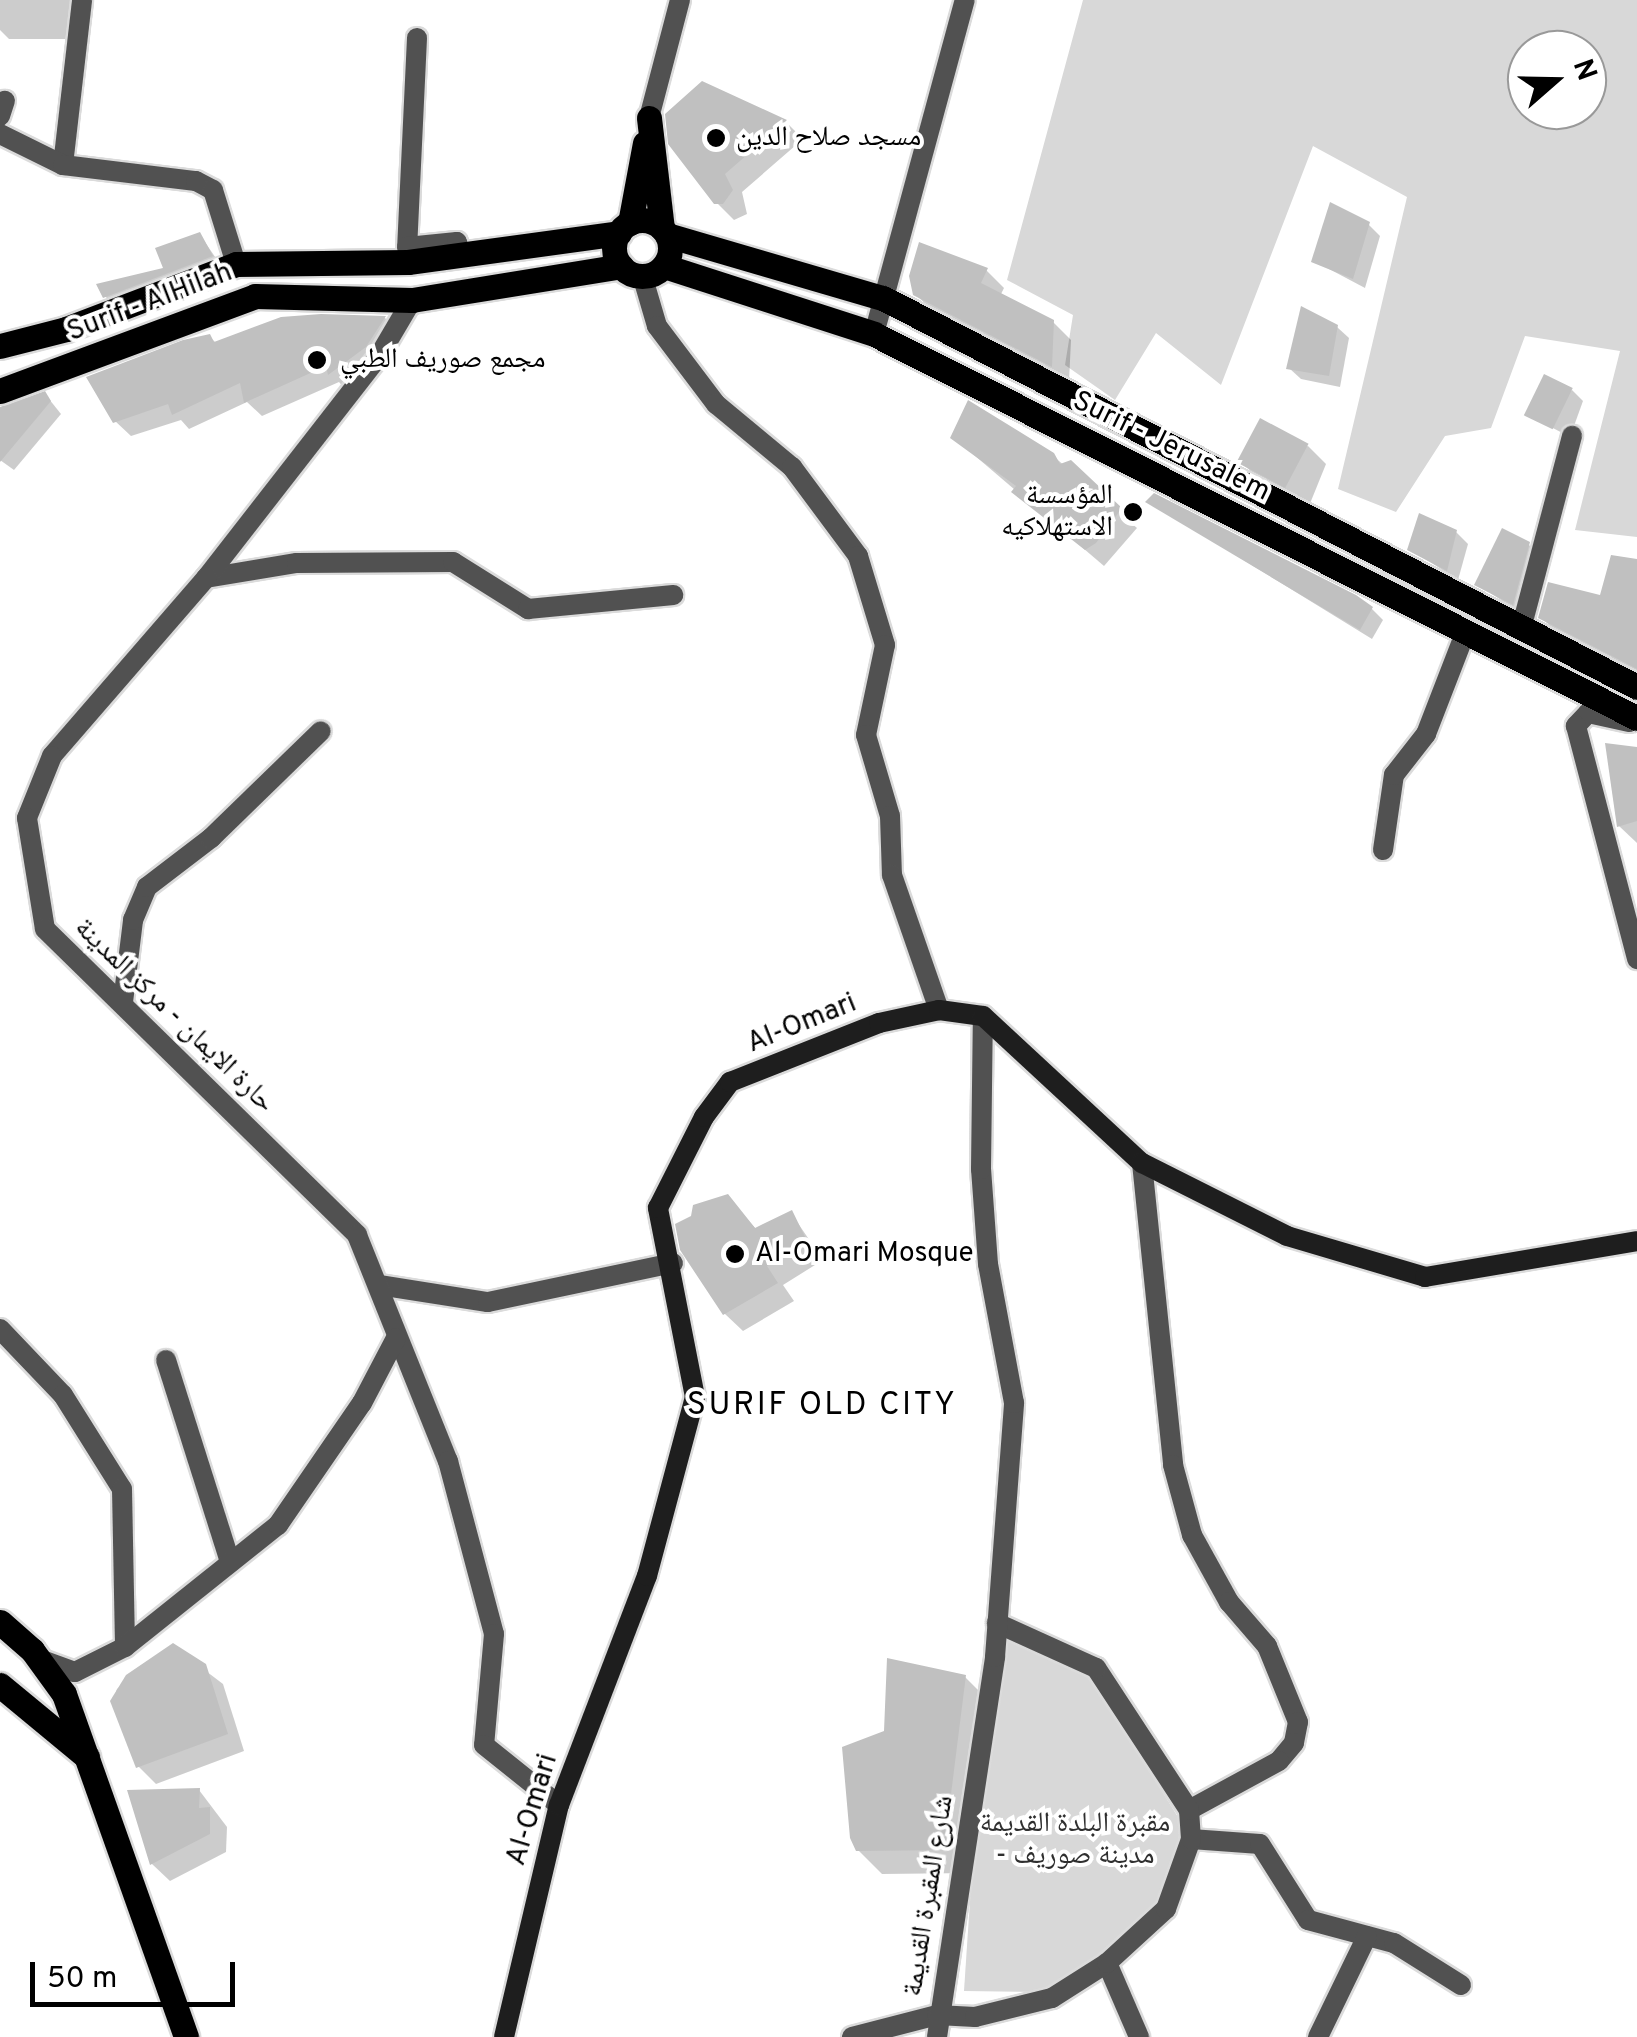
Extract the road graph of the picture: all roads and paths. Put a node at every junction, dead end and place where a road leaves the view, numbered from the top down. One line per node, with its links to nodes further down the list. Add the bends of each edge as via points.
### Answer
1 (82, 0): 7 (street)
2 (680, 0): 5 (street)
3 (965, 0): 13 (street)
4 (418, 38): 10 (street, via 407,246 457,242)
5 (649, 118): 8 (main road); 9 (main road)
6 (0, 134): 7 (street)
7 (63, 165): 11 (street, via 196,181 213,190)
8 (624, 228): 9 (main road, Surif - AlHilah, via 650,221); 10 (main road, Surif - AlHilah); 12 (main road, via 614,250)
9 (665, 231): 12 (main road); 13 (main road, Surif - Jerusalem)
10 (460, 254): 11 (main road, Surif - AlHilah, via 408,262); 14 (main road, via 431,264)
11 (236, 264): 16 (main road, Surif - AlHilah, via 66,329)
12 (642, 269): 14 (main road, Surif - AlHilah); 15 (main road, Surif - Jerusalem); 29 (street, via 658,326 716,404 792,467 858,556 885,645 866,735 890,816 892,875)
13 (883, 298): 15 (street); 21 (main road, Surif - Jerusalem)
14 (412, 300): 17 (main road, Surif - AlHilah, via 255,296); 19 (street, حارة الايمان - مركز المدينة, via 378,356)
15 (874, 334): 22 (main road, Surif - Jerusalem)
16 (0, 346)
17 (0, 390)
18 (1572, 436): 21 (street)
19 (206, 578): 20 (street, via 298,563 453,562 528,608); 28 (street, حارة الايمان - مركز المدينة, via 52,756 26,818 45,928)
20 (674, 596)
21 (1521, 629): 23 (main road, Surif - Jerusalem)
22 (1466, 631): 24 (main road, Surif - Jerusalem); 26 (street, via 1426,734 1394,775)
23 (1637, 687)
24 (1637, 720): 27 (street, via 1588,713 1576,726)
25 (321, 731): 28 (street, via 211,838 147,888 132,920)
26 (1383, 850)
27 (1637, 959)
28 (122, 1002): 34 (street, حارة الايمان - مركز المدينة, via 357,1234)
29 (939, 1010): 30 (main road, Al-Omari); 33 (main road, Al-Omari, via 879,1023 730,1082 704,1117 658,1208)
30 (984, 1016): 31 (main road); 40 (street, شارع المقبرة القديمة, via 981,1169 988,1264 1014,1402)
31 (1142, 1163): 32 (main road, via 1287,1236 1425,1277); 46 (street, via 1173,1465 1192,1535 1229,1602 1266,1646 1298,1722 1294,1743 1280,1761)
32 (1637, 1240)
33 (673, 1263): 34 (street, via 488,1302); 45 (main road, Al-Omari, via 695,1397 647,1576)
34 (380, 1285): 36 (street, حارة الايمان - مركز المدينة)
35 (0, 1329): 41 (street, via 63,1395 122,1489)
36 (396, 1338): 38 (street, via 362,1402 278,1525); 45 (street, حارة الايمان - مركز المدينة, via 448,1461 494,1634 484,1745)
37 (166, 1360): 38 (street)
38 (230, 1562): 41 (street)
39 (0, 1622): 42 (main road)
40 (998, 1623): 46 (street, شارع المقبرة القديمة, via 1096,1668); 51 (street, شارع المقبرة القديمة)
41 (124, 1647): 42 (street, via 75,1672)
42 (38, 1658): 44 (main road, via 64,1694)
43 (0, 1684): 44 (main road)
44 (87, 1757): 52 (main road)
45 (559, 1805): 53 (main road, Al-Omari)
46 (1189, 1810): 47 (street, شارع المقبرة القديمة)
47 (1191, 1839): 48 (street, via 1260,1844 1308,1920); 49 (street, شارع المقبرة القديمة, via 1166,1910)
48 (1367, 1936): 50 (street, via 1394,1943); 56 (street)
49 (1107, 1963): 51 (street, شارع المقبرة القديمة, via 1052,1998); 55 (street)
50 (1461, 1985)
51 (937, 2026): 54 (street)
52 (186, 2037)
53 (504, 2037)
54 (852, 2037)
55 (1139, 2037)
56 (1318, 2037)

